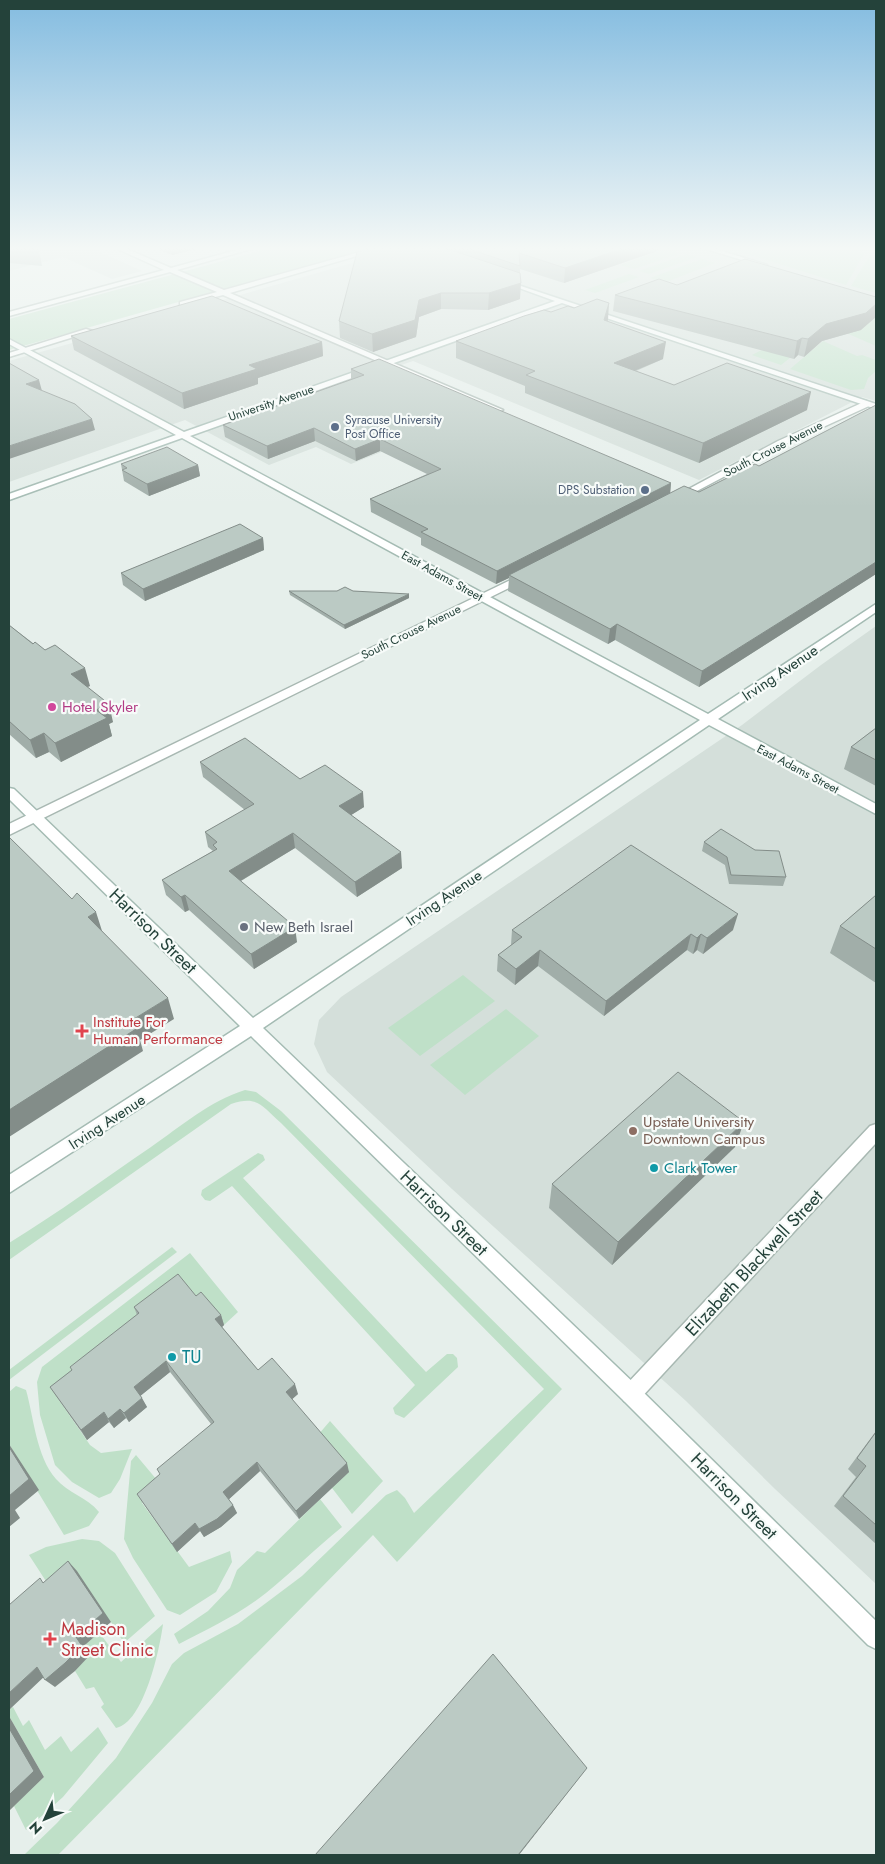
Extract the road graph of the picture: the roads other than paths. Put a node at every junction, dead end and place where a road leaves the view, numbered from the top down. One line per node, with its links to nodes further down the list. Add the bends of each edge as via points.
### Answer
1 (81, 333): 6 (street)
2 (319, 333): 8 (street)
3 (470, 333): 8 (street, University Avenue)
4 (656, 333): 9 (street)
5 (9, 341): 6 (street, East Adams Street)
6 (26, 350): 7 (street); 11 (street, East Adams Street)
7 (9, 355)
8 (388, 362): 10 (street); 11 (street, University Avenue)
9 (871, 405): 13 (street, South Crouse Avenue, via 781,443 684,490)
10 (509, 414)
11 (183, 434): 12 (street, University Avenue); 15 (street, East Adams Street)
12 (9, 497)
13 (664, 505)
14 (536, 570): 15 (street, South Crouse Avenue)
15 (482, 598): 17 (street, East Adams Street); 20 (street, South Crouse Avenue)
16 (876, 607): 17 (street, Irving Avenue)
17 (710, 721): 19 (street, East Adams Street); 22 (street, Irving Avenue)
18 (9, 792): 20 (street, Harrison Street)
19 (876, 810)
20 (35, 817): 21 (street, South Crouse Avenue); 22 (street, Harrison Street)
21 (9, 830)
22 (252, 1027): 24 (street, Irving Avenue); 25 (street, Harrison Street)
23 (876, 1131): 25 (street, Elizabeth Blackwell Street)
24 (9, 1185)
25 (631, 1394): 26 (street, Harrison Street)
26 (876, 1637)

